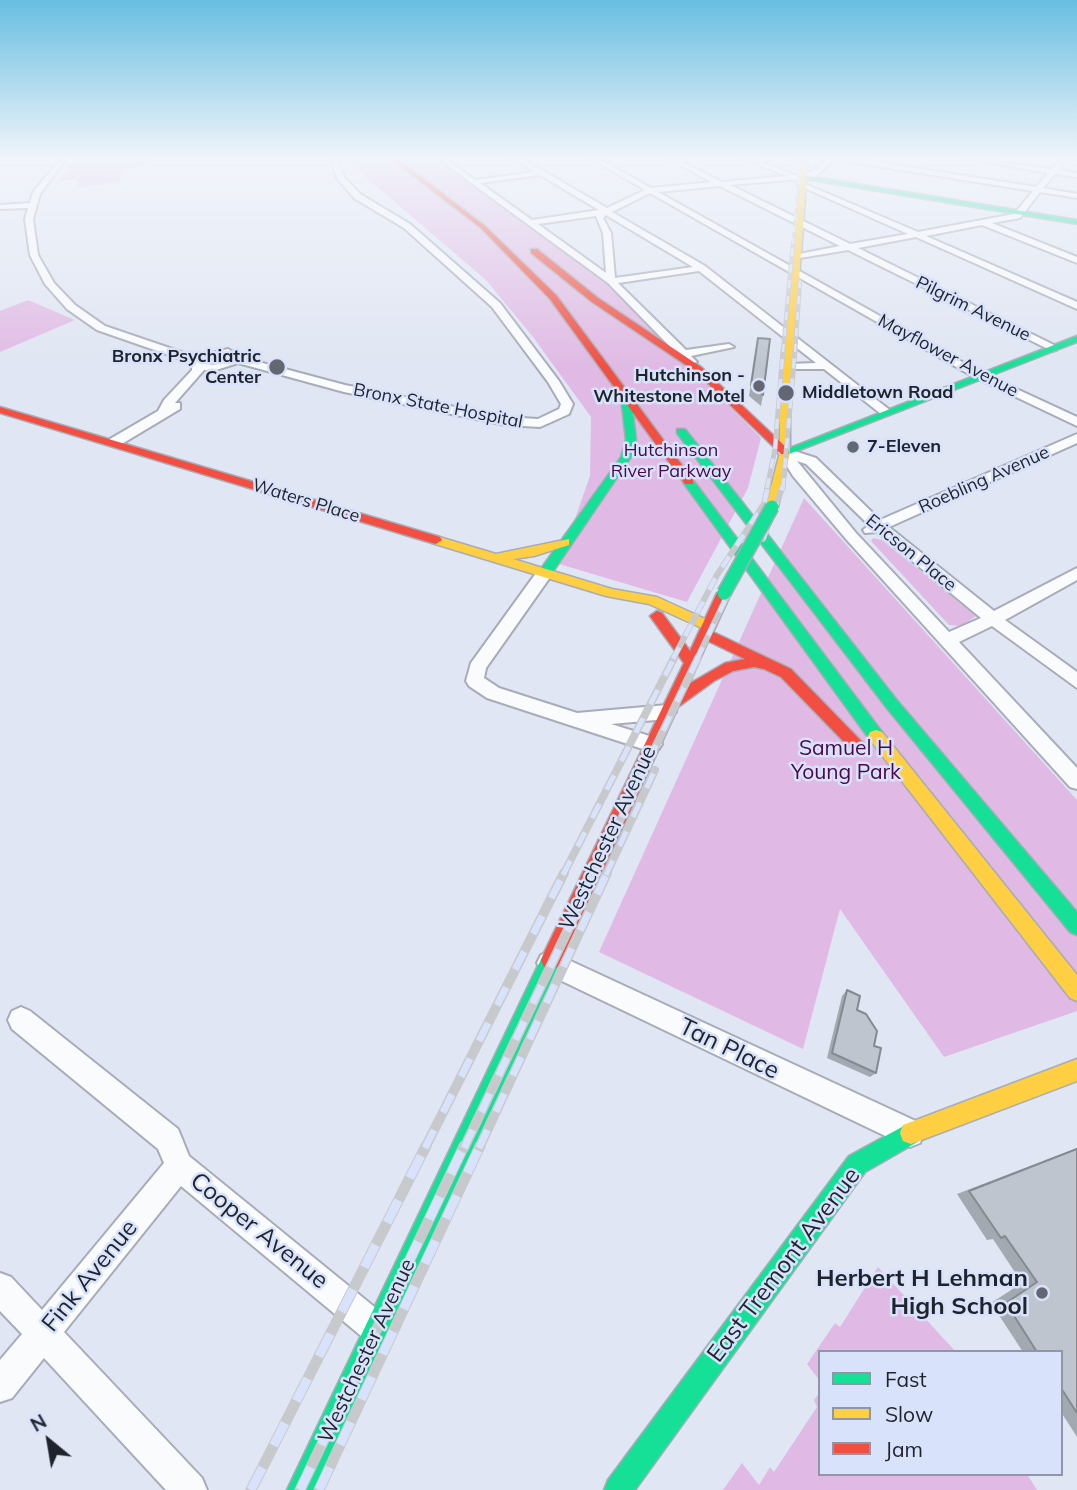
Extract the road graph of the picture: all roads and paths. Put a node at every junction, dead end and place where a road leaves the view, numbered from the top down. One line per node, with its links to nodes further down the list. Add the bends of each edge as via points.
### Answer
1 (29, 228): 31 (street, via 34,256 62,298 101,328)
2 (409, 228): 32 (street, Bronx State Hospital, via 496,306 553,381 567,404 565,411 540,423 505,421 252,365)
3 (482, 228): 37 (main road, via 567,314)
4 (501, 228): 16 (main road)
5 (536, 228): 21 (street)
6 (604, 228): 14 (street)
7 (725, 228): 19 (street, Mayflower Avenue)
8 (800, 228): 19 (main road, Westchester Avenue)
9 (811, 228): 17 (street, Pilgrim Avenue)
10 (903, 228): 15 (street)
11 (953, 228): 15 (street)
12 (996, 228): 18 (street)
13 (636, 229): 14 (street); 20 (street)
14 (607, 233): 21 (street)
15 (917, 234): 17 (street); 24 (street)
16 (517, 240): 25 (main road); 35 (main road, via 595,300)
17 (849, 247): 19 (street); 29 (street, Pilgrim Avenue)
18 (1077, 261)
19 (797, 265): 22 (street, Mayflower Avenue); 23 (main road, Westchester Avenue)
20 (702, 268): 21 (street); 26 (street)
21 (611, 281): 30 (street)
22 (822, 286): 23 (street); 36 (street, Mayflower Avenue)
23 (795, 292): 26 (main road, Westchester Avenue)
24 (1077, 306)
25 (595, 321)
26 (791, 339): 33 (street); 34 (main road, Westchester Avenue)
27 (1077, 339): 29 (main road)
28 (729, 347): 30 (street)
29 (1052, 348): 36 (main road)
30 (683, 354): 35 (street)
31 (201, 360): 32 (street); 32 (street, via 228,352); 42 (street)
32 (225, 364): 42 (street, via 201,377 177,405)
33 (827, 366): 34 (street); 41 (street)
34 (788, 368): 39 (main road, Westchester Avenue)
35 (698, 369): 38 (main road)
36 (978, 375): 41 (main road); 43 (street, Mayflower Avenue)
37 (626, 393): 52 (main road, via 631,440 626,457); 70 (main road, via 854,709)
38 (736, 406): 39 (main road); 47 (main road)
39 (773, 407): 47 (main road, Westchester Avenue)
40 (0, 410): 46 (main road, Waters Place)
41 (885, 411): 47 (main road)
42 (164, 412): 46 (street)
43 (1077, 422)
44 (675, 423): 71 (main road, via 891,703)
45 (1077, 438): 50 (street, Roebling Avenue)
46 (115, 442): 53 (main road, Waters Place)
47 (790, 454): 48 (main road, Westchester Avenue); 49 (street, Ericson Place); 50 (street, Ericson Place, via 811,461)
48 (780, 481): 49 (street); 56 (main road, Westchester Avenue, bridge, via 772,507)
49 (812, 489): 51 (street, Ericson Place)
50 (879, 527): 51 (street, Roebling Avenue); 58 (street, Ericson Place)
51 (851, 536): 60 (street, Ericson Place)
52 (565, 542): 53 (main road); 54 (main road)
53 (495, 558): 54 (main road, Waters Place)
54 (545, 573): 57 (main road, Waters Place); 65 (street, via 477,667 475,681 493,693)
55 (1077, 573): 58 (street)
56 (724, 593): 57 (main road, via 691,604); 59 (main road, Westchester Avenue)
57 (655, 608): 59 (main road, Waters Place); 61 (main road)
58 (993, 619): 60 (street); 63 (street, Ericson Place)
59 (708, 630): 61 (main road, Westchester Avenue); 62 (main road, Waters Place)
60 (947, 640): 68 (street, Ericson Place)
61 (691, 663): 64 (main road, Westchester Avenue)
62 (769, 664): 64 (main road, via 730,667); 67 (main road, Waters Place, via 801,686)
63 (1077, 681)
64 (669, 708): 65 (street); 66 (main road, Westchester Avenue)
65 (569, 720): 66 (street)
66 (652, 744): 72 (main road, Westchester Avenue)
67 (870, 759)
68 (1077, 781)
69 (896, 788): 70 (main road)
70 (981, 873): 73 (main road)
71 (1077, 926)
72 (549, 963): 76 (street, Tan Place); 79 (main road, Westchester Avenue)
73 (1077, 990)
74 (21, 1020): 77 (street, Cooper Avenue, via 168,1139)
75 (1077, 1070): 76 (main road, East Tremont Avenue)
76 (910, 1133): 86 (main road, East Tremont Avenue, via 857,1164)
77 (179, 1166): 79 (street, Cooper Avenue); 80 (street, Fink Avenue)
78 (0, 1288): 80 (street)
79 (377, 1329): 82 (main road, Westchester Avenue)
80 (42, 1335): 81 (street, Fink Avenue); 83 (street)
81 (0, 1386)
82 (318, 1455): 84 (main road, Westchester Avenue); 85 (street)
83 (190, 1490)
84 (301, 1490)
85 (330, 1490)
86 (618, 1490)

